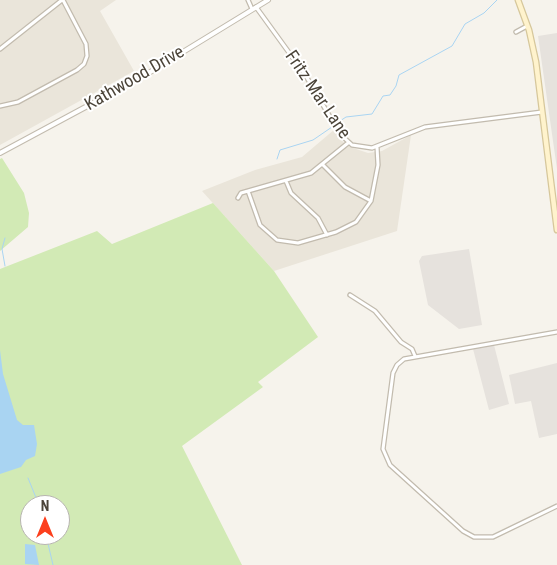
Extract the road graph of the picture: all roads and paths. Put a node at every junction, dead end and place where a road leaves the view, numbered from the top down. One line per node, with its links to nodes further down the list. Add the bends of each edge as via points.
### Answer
1 (62, 0): 8 (street); 9 (street, via 86,44 84,64 18,102)
2 (248, 0): 5 (street, Fritz Mar Lane)
3 (268, 0): 5 (street, Kathwood Drive)
4 (518, 0): 6 (main road)
5 (254, 8): 11 (street, Fritz Mar Lane, via 306,76); 13 (street, Kathwood Drive, via 147,74)
6 (527, 26): 7 (street); 10 (main road, via 536,62)
7 (516, 32)
8 (0, 49)
9 (0, 106)
10 (542, 112): 12 (street, Fritz Mar Lane, via 419,128); 19 (main road)
11 (348, 143): 12 (street, Fritz Mar Lane, via 362,148); 14 (street)
12 (377, 147): 18 (street, via 378,164)
13 (0, 153)
14 (322, 164): 15 (street, via 306,175); 18 (street, via 345,187)
15 (286, 181): 16 (street); 20 (street, via 291,193 318,218)
16 (248, 191): 17 (street); 20 (street, via 258,220 272,237 291,244)
17 (238, 198)
18 (371, 201): 20 (street, via 356,222)
19 (557, 230)
20 (328, 235)
21 (350, 295): 23 (street, via 375,311 401,342 412,349)
22 (557, 332): 23 (street)
23 (414, 356): 24 (street, via 400,362 392,378 383,444 390,465 463,531 474,537 493,536)
24 (557, 506)

